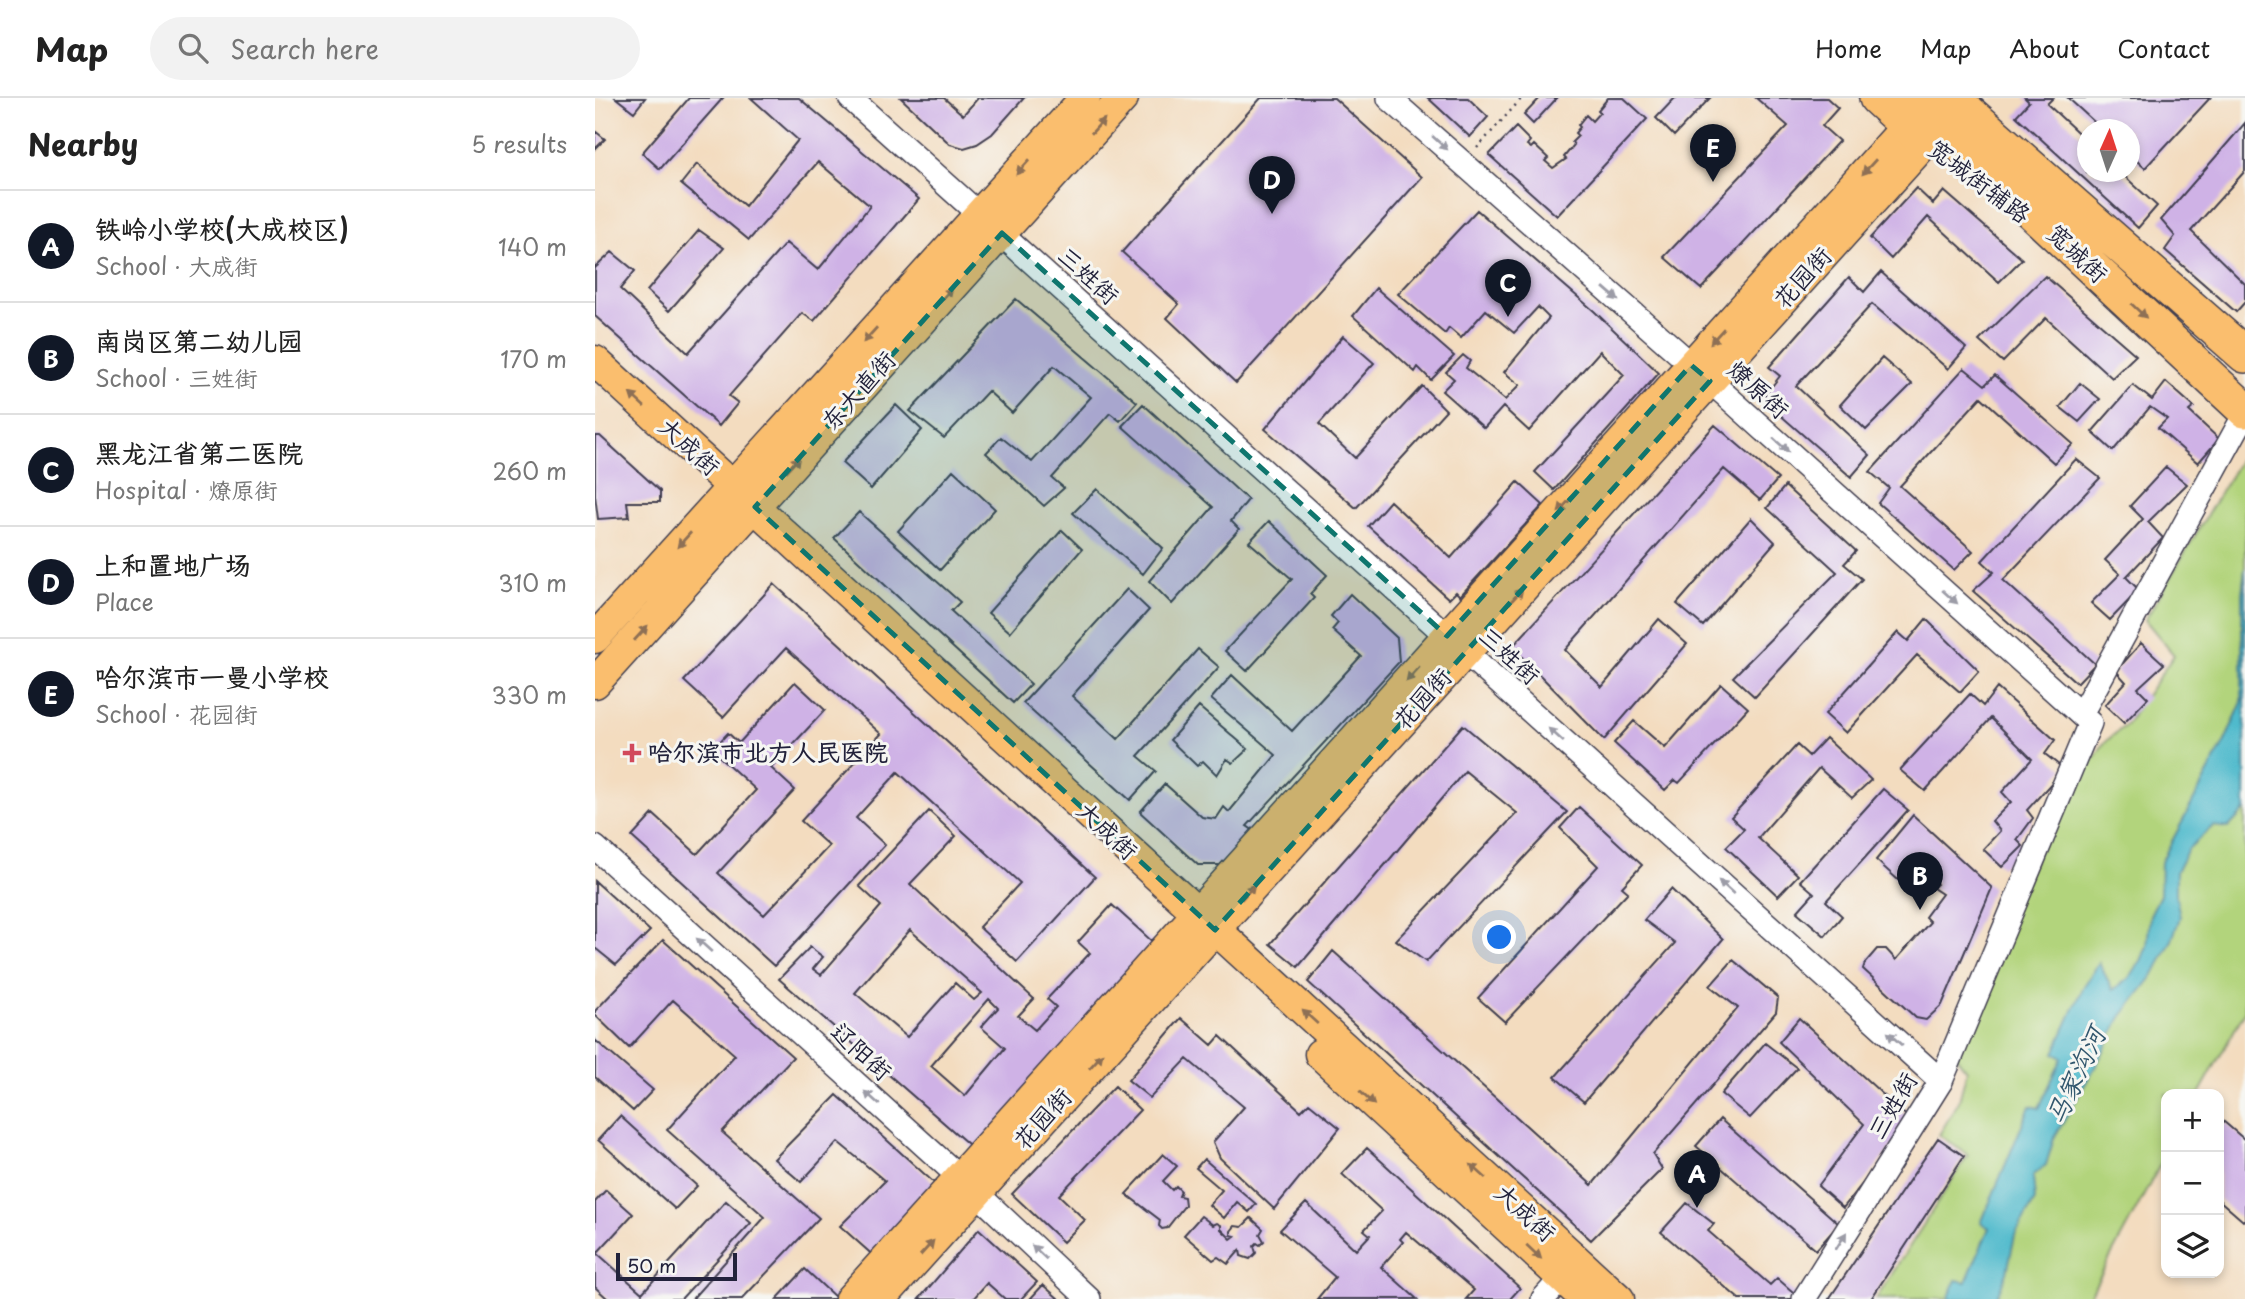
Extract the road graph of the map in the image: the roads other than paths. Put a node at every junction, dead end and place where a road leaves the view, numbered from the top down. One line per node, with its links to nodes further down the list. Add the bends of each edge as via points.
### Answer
1 (849, 98): 7 (street, 三姓街)
2 (1085, 98): 7 (main road, 东大直街, one-way to 7)
3 (1123, 98): 7 (main road, 东大直街, one-way to 3)
4 (1389, 98): 10 (street, 燎原街, one-way to 10)
5 (1877, 98): 6 (highway, 宽城街辅路)
6 (1939, 110): 8 (highway, 宽城街, via 2112,239); 10 (main road, 花园街); 12 (highway, 宽城街, one-way to 12, via 2085,261)
7 (991, 224): 13 (main road, 东大直街, one-way to 13); 14 (main road, 东大直街, one-way to 7); 16 (street, 三姓街)
8 (2245, 355)
9 (595, 361): 13 (main road, 大成街, one-way to 9)
10 (1700, 373): 16 (main road, 花园街); 18 (street, 燎原街, one-way to 18)
11 (595, 389): 13 (main road, 大成街)
12 (2245, 412): 18 (street)
13 (725, 494): 14 (main road, 大成街); 15 (main road, 东大直街, one-way to 15)
14 (748, 515): 17 (main road, 东大直街, one-way to 14); 20 (main road, 大成街)
15 (595, 638)
16 (1456, 644): 20 (main road, 花园街); 21 (street, 三姓街, one-way to 16)
17 (595, 683)
18 (2086, 718): 21 (street)
19 (595, 846): 22 (street, 辽阳街, one-way to 19)
20 (1199, 929): 22 (main road, 花园街); 23 (main road, 大成街, one-way to 23); 28 (main road, 大成街, one-way to 20)
21 (1941, 1081): 29 (street, 三姓街, one-way to 21)
22 (968, 1185): 24 (main road, 花园街); 25 (main road, 花园街, one-way to 22); 26 (street, 辽阳街, one-way to 22)
23 (1553, 1289): 27 (main road, 大成街)
24 (850, 1299)
25 (881, 1299)
26 (1089, 1299)
27 (1585, 1299)
28 (1619, 1299)
29 (1804, 1299)

